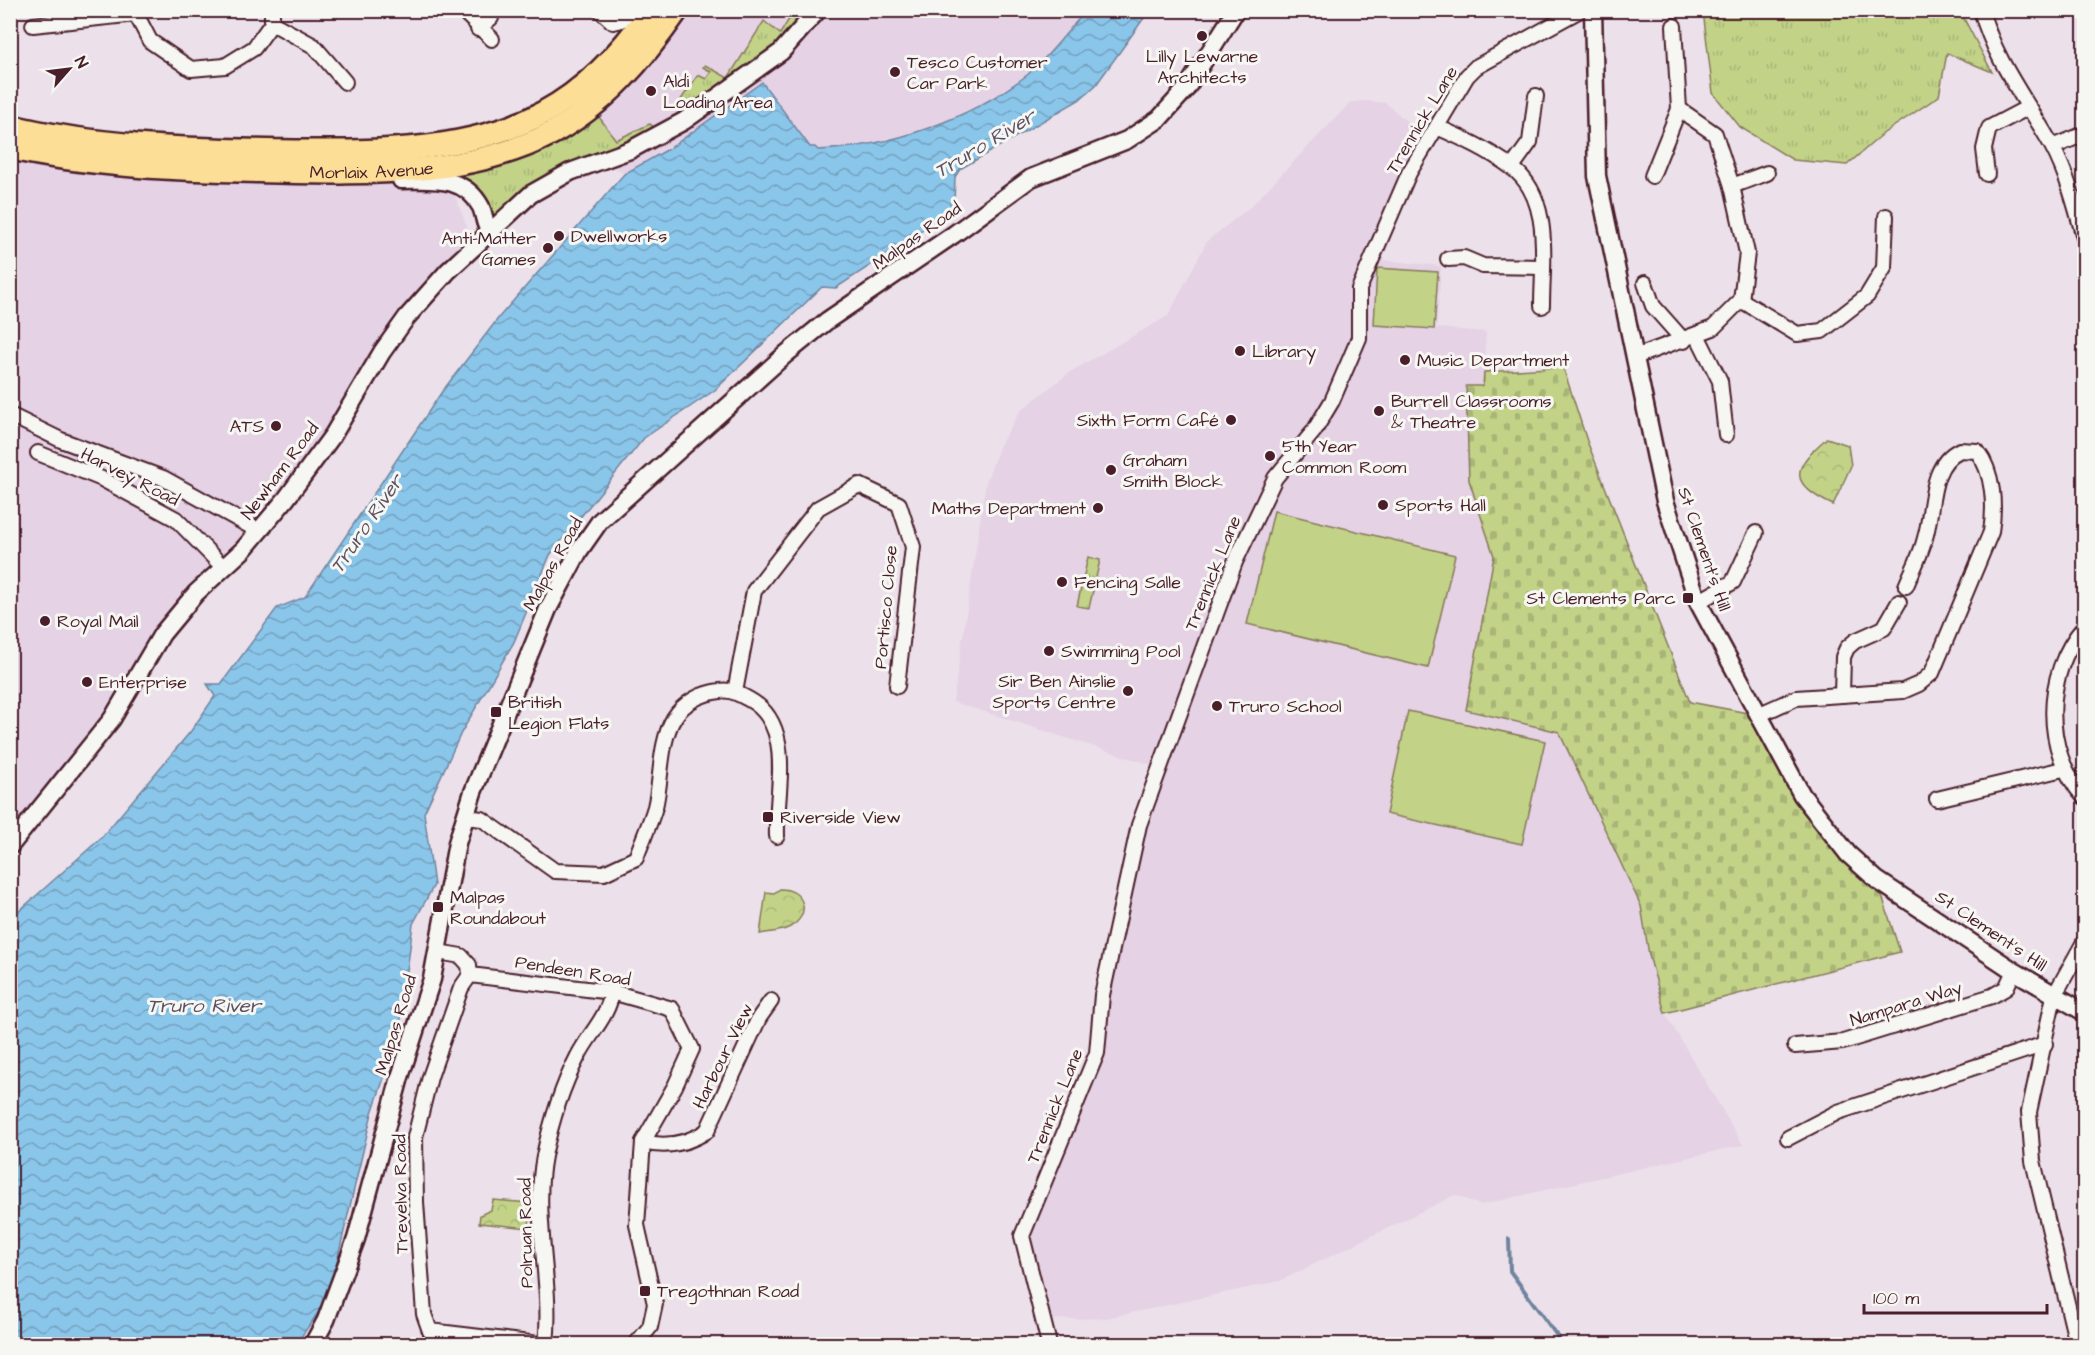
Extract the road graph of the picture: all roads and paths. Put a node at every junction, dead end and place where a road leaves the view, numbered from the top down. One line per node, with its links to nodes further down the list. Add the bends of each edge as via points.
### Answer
1 (462, 10): 16 (street)
2 (630, 10): 11 (street, via 619,21 613,22)
3 (651, 10): 22 (highway, Morlaix Avenue, via 595,76 561,103 508,128 442,144 359,150 174,149 100,142)
4 (677, 10): 28 (highway, Morlaix Avenue, via 651,46 606,94 550,134 512,149 442,165)
5 (818, 10): 34 (street, Newham Road, via 781,52 730,90 651,140 544,185)
6 (1236, 10): 60 (street, Malpas Road, via 1186,89 1159,119 1127,140 1031,178 828,320 600,521 548,609)
7 (1580, 10): 23 (street, Trennick Lane, via 1476,67)
8 (1593, 10): 42 (street, St Clement's Hill, via 1597,176)
9 (1981, 10): 20 (street, via 1990,43)
10 (136, 12): 12 (street, via 150,41 190,69 225,66 254,48); 14 (street)
11 (603, 15)
12 (272, 17): 18 (street, via 314,46)
13 (491, 18): 16 (street)
14 (33, 25)
15 (1674, 26): 21 (street)
16 (478, 29): 17 (street)
17 (492, 39)
18 (345, 82)
19 (1536, 96): 27 (street, via 1533,136)
20 (2027, 108): 25 (street); 30 (street, via 1989,128 1984,149)
21 (1679, 109): 31 (street); 32 (street, via 1715,134)
22 (10, 126)
23 (1437, 127): 27 (street); 79 (street, Trennick Lane, via 1409,173 1359,289 1359,338 1332,401 1314,431 1275,478 1232,569 1139,825 1102,995 1097,1053 1022,1236)
24 (2085, 134): 25 (street)
25 (2053, 147): 35 (street)
26 (10, 148): 28 (highway, Morlaix Avenue, via 133,167)
27 (1512, 167): 37 (street, via 1537,204 1542,227)
28 (331, 171): 34 (street, via 387,180 456,183 475,198)
29 (1767, 173): 32 (street)
30 (1987, 174)
31 (1652, 176)
32 (1732, 186): 39 (street, via 1747,253)
33 (1886, 216): 39 (street, via 1884,268 1867,296 1822,330 1797,334)
34 (491, 233): 46 (street, Newham Road, via 407,317 379,355 333,435)
35 (2085, 238)
36 (1453, 263): 37 (street, via 1464,258 1483,266)
37 (1542, 267): 40 (street)
38 (1645, 283): 41 (street, via 1653,306)
39 (1741, 300): 41 (street, via 1713,328)
40 (1542, 306)
41 (1691, 338): 42 (street); 44 (street, via 1720,381)
42 (1635, 357): 50 (street, St Clement's Hill, via 1665,501)
43 (10, 415): 46 (street, via 61,440 163,478)
44 (1726, 435)
45 (38, 453): 48 (street, Harvey Road, via 102,479 176,519)
46 (259, 531): 48 (street, Newham Road)
47 (1756, 533): 50 (street, via 1733,582)
48 (225, 568): 62 (street, Newham Road, via 196,593 162,634 112,718)
49 (1906, 586): 55 (street, via 1926,537 1939,473 1956,452 1977,452 1991,486 1991,532 1937,666 1926,679 1903,691)
50 (1698, 602): 56 (street, St Clement's Hill)
51 (1899, 602): 55 (street, via 1884,628 1847,648 1843,657)
52 (2085, 627): 57 (street, via 2067,652 2055,691 2053,717)
53 (897, 686): 54 (street, Portisco Close, via 913,547 899,504 859,485 818,508 753,591)
54 (735, 692): 60 (street, via 723,690 703,695 685,704 675,716 668,730 655,808 636,858 604,873 555,871 482,819); 61 (street, via 756,703 777,738)
55 (1842, 695): 56 (street, via 1796,698)
56 (1758, 715): 65 (street, St Clement's Hill, via 1802,795 1848,854 1877,880)
57 (2063, 769): 58 (street); 59 (street)
58 (2085, 797)
59 (1937, 799)
60 (466, 817): 64 (street, Malpas Road, via 457,843)
61 (777, 836)
62 (10, 846)
63 (2085, 942): 68 (street)
64 (438, 952): 66 (street, via 461,956 469,965); 75 (street, Malpas Road, via 356,1239)
65 (2014, 971): 68 (street, St Clement's Hill); 72 (street, Nampara Way, via 2006,988 1992,996 1843,1042)
66 (470, 975): 67 (street, Pendeen Road); 76 (street, Trevelva Road, via 461,988 430,1077 415,1137 423,1314 430,1331)
67 (612, 992): 74 (street, Pendeen Road, via 672,1009 692,1049); 77 (street, Polruan Road, via 610,1006 579,1054 566,1083 544,1157 540,1189)
68 (2054, 996): 70 (street, St Clement's Hill); 71 (street)
69 (771, 1001): 74 (street, Harbour View, via 759,1018 706,1131 691,1141 676,1144)
70 (2085, 1012)
71 (2044, 1044): 73 (street, via 1838,1112); 80 (street, via 2029,1112 2033,1161)
72 (1795, 1046)
73 (1788, 1138)
74 (643, 1142): 78 (street, via 637,1225 655,1304 650,1327)
75 (314, 1344)
76 (539, 1344)
77 (546, 1344)
78 (636, 1344)
79 (1049, 1344)
80 (2077, 1344)

